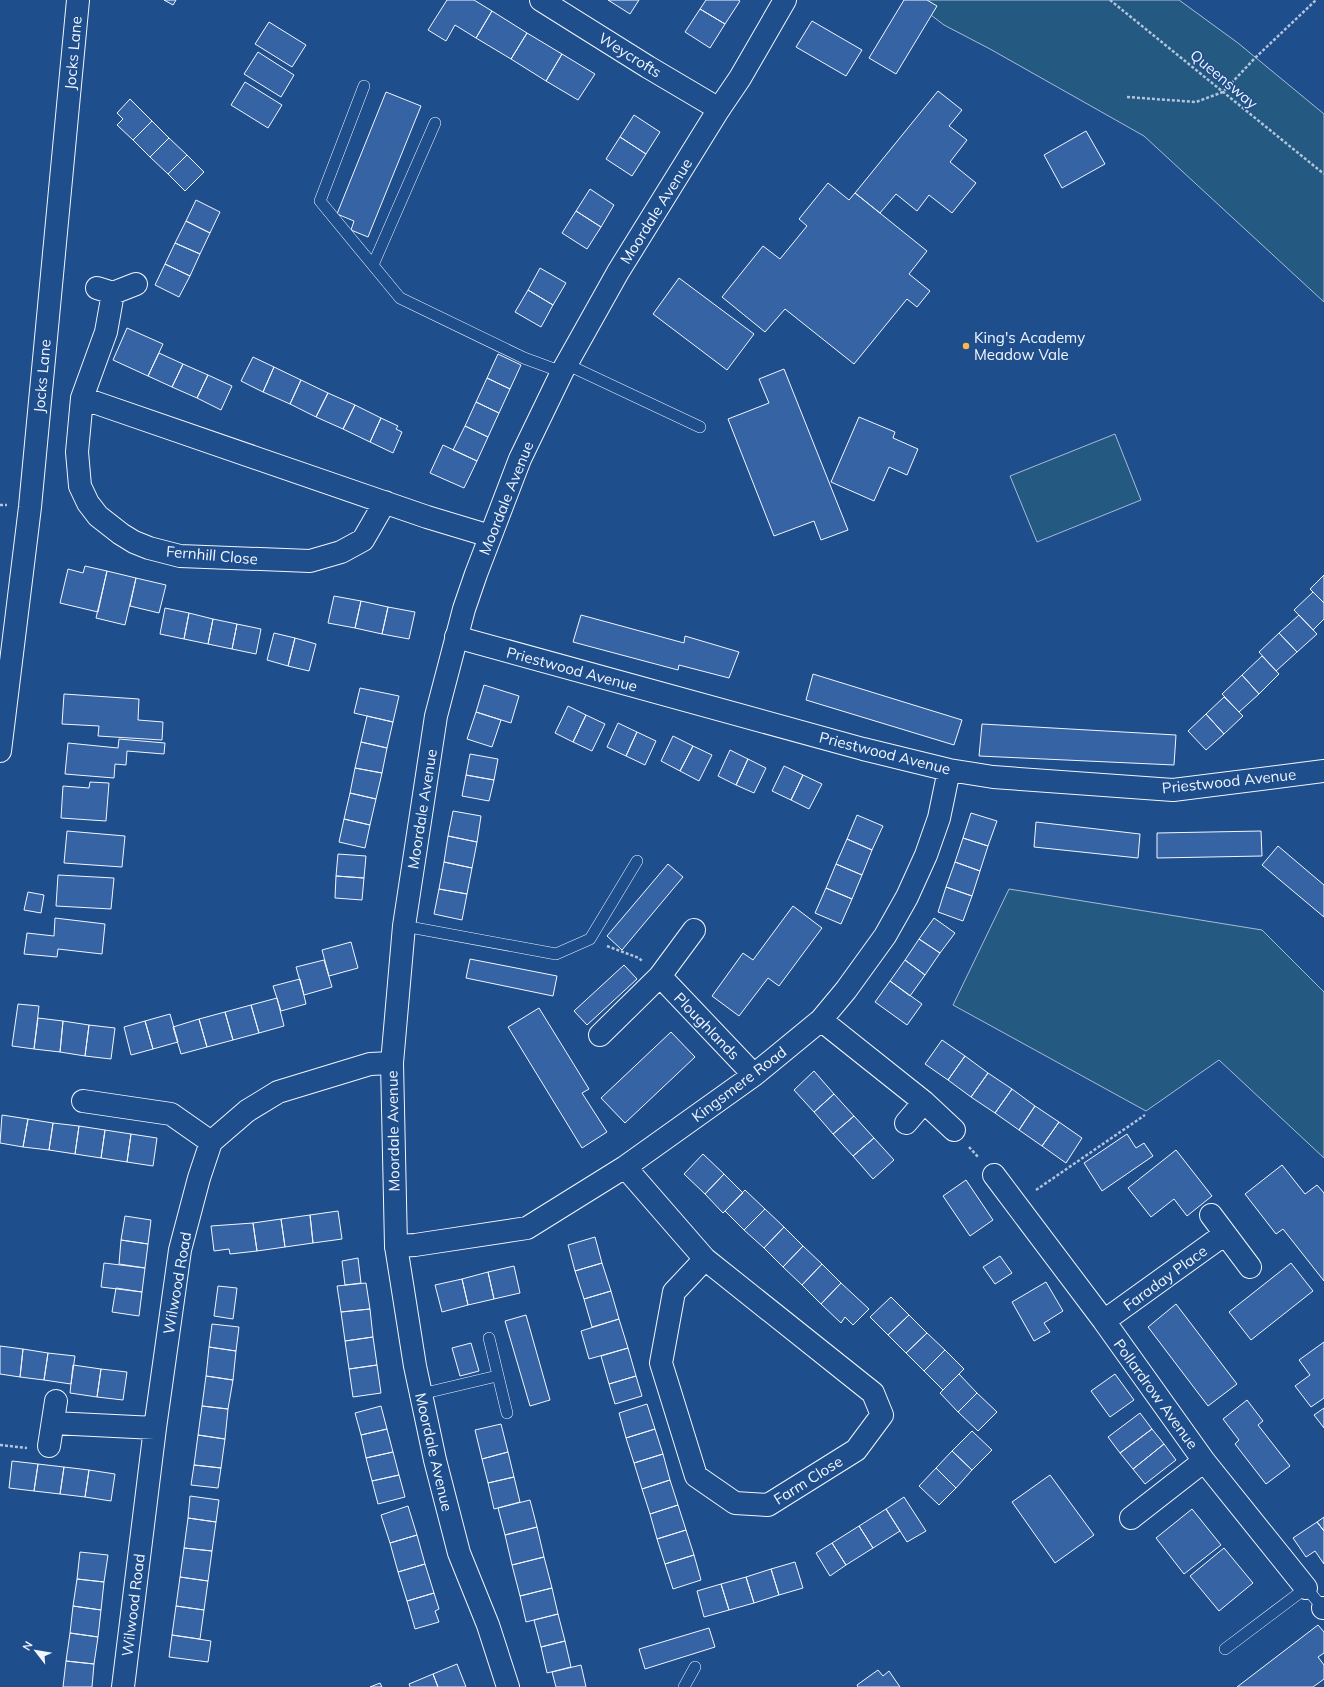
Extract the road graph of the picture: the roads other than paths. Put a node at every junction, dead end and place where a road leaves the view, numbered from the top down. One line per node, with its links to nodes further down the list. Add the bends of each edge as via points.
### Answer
1 (78, 0): 15 (street, Jocks Lane, via 30,507)
2 (541, 0): 5 (street, Weycrofts)
3 (785, 0): 5 (street, Moordale Avenue)
4 (364, 86): 7 (lane, via 320,202)
5 (719, 109): 9 (street, Moordale Avenue, via 618,272)
6 (435, 123): 7 (lane)
7 (373, 265): 9 (lane, via 400,298 524,358)
8 (136, 284): 10 (street, Fernhill Close, via 105,291 106,332)
9 (564, 368): 11 (lane); 13 (street, Moordale Avenue, via 520,459)
10 (82, 398): 12 (street); 12 (street, Fernhill Close, via 78,444 80,486 98,516 134,542 149,548 180,556 310,561 341,552 363,540)
11 (700, 427)
12 (385, 502): 13 (street)
13 (490, 536): 14 (street, Moordale Avenue)
14 (456, 637): 16 (street, Priestwood Avenue); 19 (street, Moordale Avenue, via 436,716)
15 (0, 751)
16 (949, 770): 17 (street, Priestwood Avenue, via 993,778 1173,790); 22 (street, Kingsmere Road, via 939,818 907,897 885,936)
17 (1324, 771)
18 (637, 861): 19 (lane, via 590,939 556,954)
19 (404, 926): 24 (street, Moordale Avenue)
20 (694, 930): 21 (street)
21 (660, 976): 23 (street); 25 (street, Ploughlands)
22 (821, 1020): 25 (street, Kingsmere Road); 27 (street)
23 (600, 1035)
24 (392, 1063): 30 (street, via 370,1064 278,1092 247,1111); 35 (street, Moordale Avenue)
25 (754, 1075): 31 (street, Kingsmere Road)
26 (83, 1101): 30 (street, via 171,1114)
27 (924, 1102): 28 (street); 29 (street)
28 (906, 1123)
29 (954, 1130)
30 (211, 1142): 45 (street, Wilwood Road, via 180,1250)
31 (625, 1167): 35 (street, Kingsmere Road, via 527,1228); 36 (street, Farm Close)
32 (994, 1174): 38 (street, Pollardrow Avenue)
33 (1211, 1215): 34 (street)
34 (1225, 1234): 37 (street); 38 (street, Faraday Place)
35 (396, 1246): 41 (street, Moordale Avenue)
36 (705, 1259): 36 (street, Farm Close, via 873,1393 882,1415 856,1450 768,1505 735,1503 696,1476 661,1363 674,1292)
37 (1250, 1268)
38 (1104, 1321): 47 (street, Pollardrow Avenue)
39 (489, 1338): 40 (lane)
40 (497, 1376): 41 (lane); 43 (lane)
41 (421, 1394): 54 (street, Moordale Avenue, via 459,1553 488,1626)
42 (56, 1401): 44 (street)
43 (507, 1413)
44 (53, 1423): 45 (street); 46 (street)
45 (155, 1428): 53 (street, Wilwood Road)
46 (49, 1446)
47 (1204, 1461): 48 (street); 49 (street, Pollardrow Avenue)
48 (1131, 1518)
49 (1306, 1588): 50 (lane, Pollardrow Avenue); 51 (lane)
50 (1324, 1608)
51 (1225, 1649)
52 (695, 1667): 55 (lane)
53 (123, 1687)
54 (508, 1687)
55 (684, 1687)

